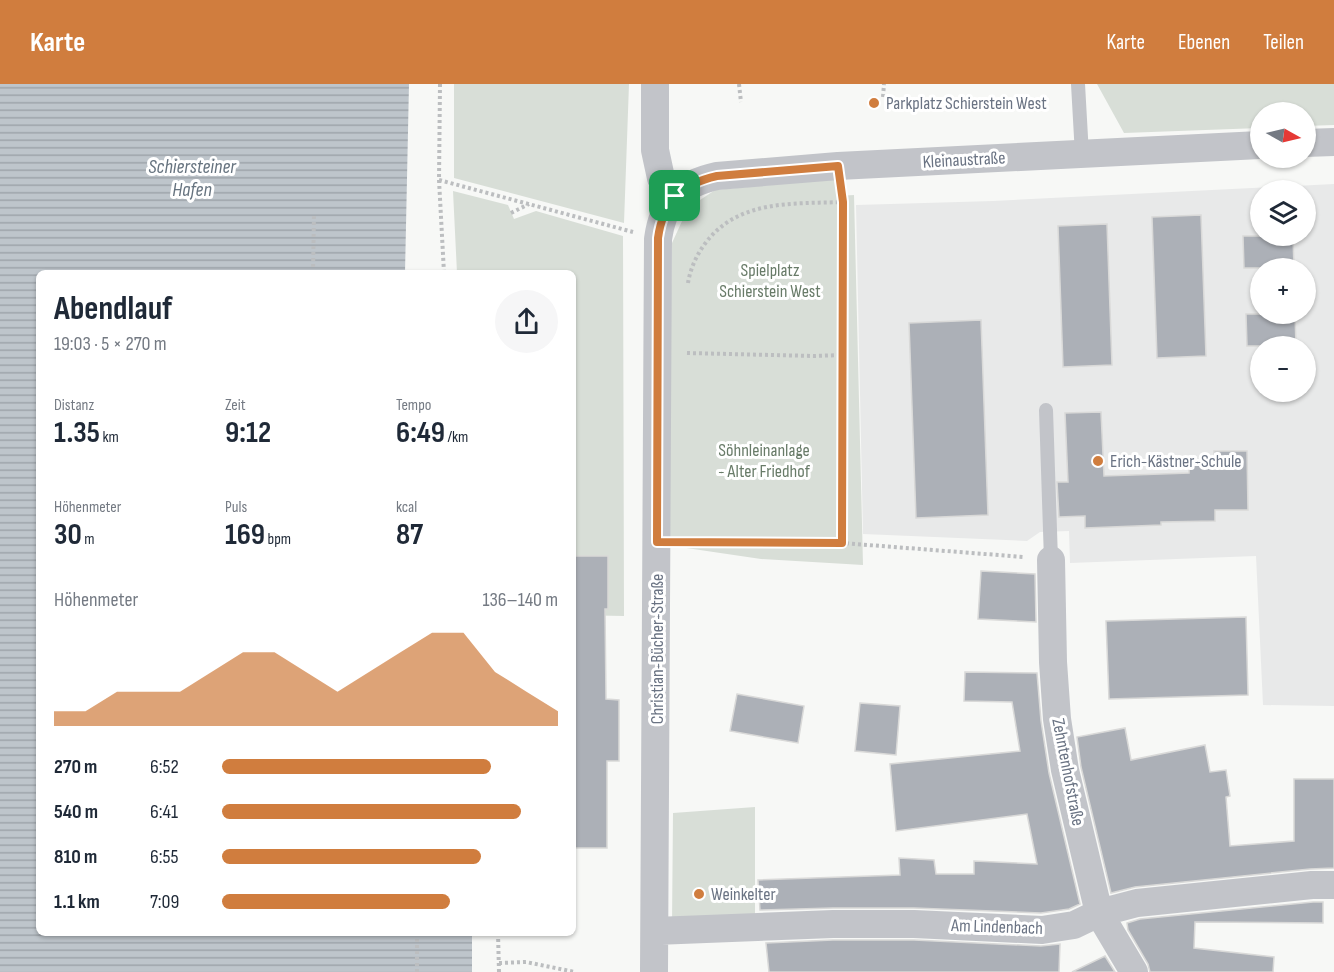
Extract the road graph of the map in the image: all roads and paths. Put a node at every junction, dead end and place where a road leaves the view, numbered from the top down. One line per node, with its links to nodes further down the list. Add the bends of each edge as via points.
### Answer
1 (440, 84): 13 (path)
2 (655, 84): 14 (street, via 655,150 661,178)
3 (739, 84): 7 (path)
4 (884, 84): 6 (path)
5 (1078, 84): 11 (lane)
6 (883, 97)
7 (741, 102)
8 (1334, 142): 9 (street)
9 (1316, 143)
10 (1250, 146): 11 (street, Kleinaustraße)
11 (1082, 155): 12 (street, Kleinaustraße)
12 (838, 166): 14 (street, Kleinaustraße, via 717,176 701,179); 15 (path)
13 (439, 180): 16 (path); 22 (path)
14 (675, 196): 26 (street, Christian-Bücher-Straße, via 660,223 658,238)
15 (843, 202): 20 (path, via 752,209 721,226); 24 (path)
16 (530, 204): 18 (path); 19 (path)
17 (314, 213): 21 (path)
18 (511, 213)
19 (634, 232)
20 (700, 250)
21 (313, 270)
22 (444, 270)
23 (687, 353): 24 (path)
24 (843, 355): 27 (path)
25 (1046, 410): 28 (lane)
26 (657, 542): 27 (path); 31 (street, Christian-Bücher-Straße)
27 (842, 543): 28 (path)
28 (1052, 560): 30 (street, Zehntenhofstraße, via 1057,719)
29 (1334, 885): 30 (street, Am Lindenbach, via 1137,903)
30 (1099, 913): 31 (street, Am Lindenbach, via 1074,925 1042,930 833,924); 39 (street, Zehntenhofstraße)
31 (663, 931): 38 (street, Christian-Bücher-Straße)
32 (417, 936): 35 (path)
33 (498, 936): 34 (path)
34 (499, 963): 36 (path); 37 (path, via 526,962)
35 (417, 972)
36 (499, 972)
37 (575, 972)
38 (654, 972)
39 (1134, 972)

